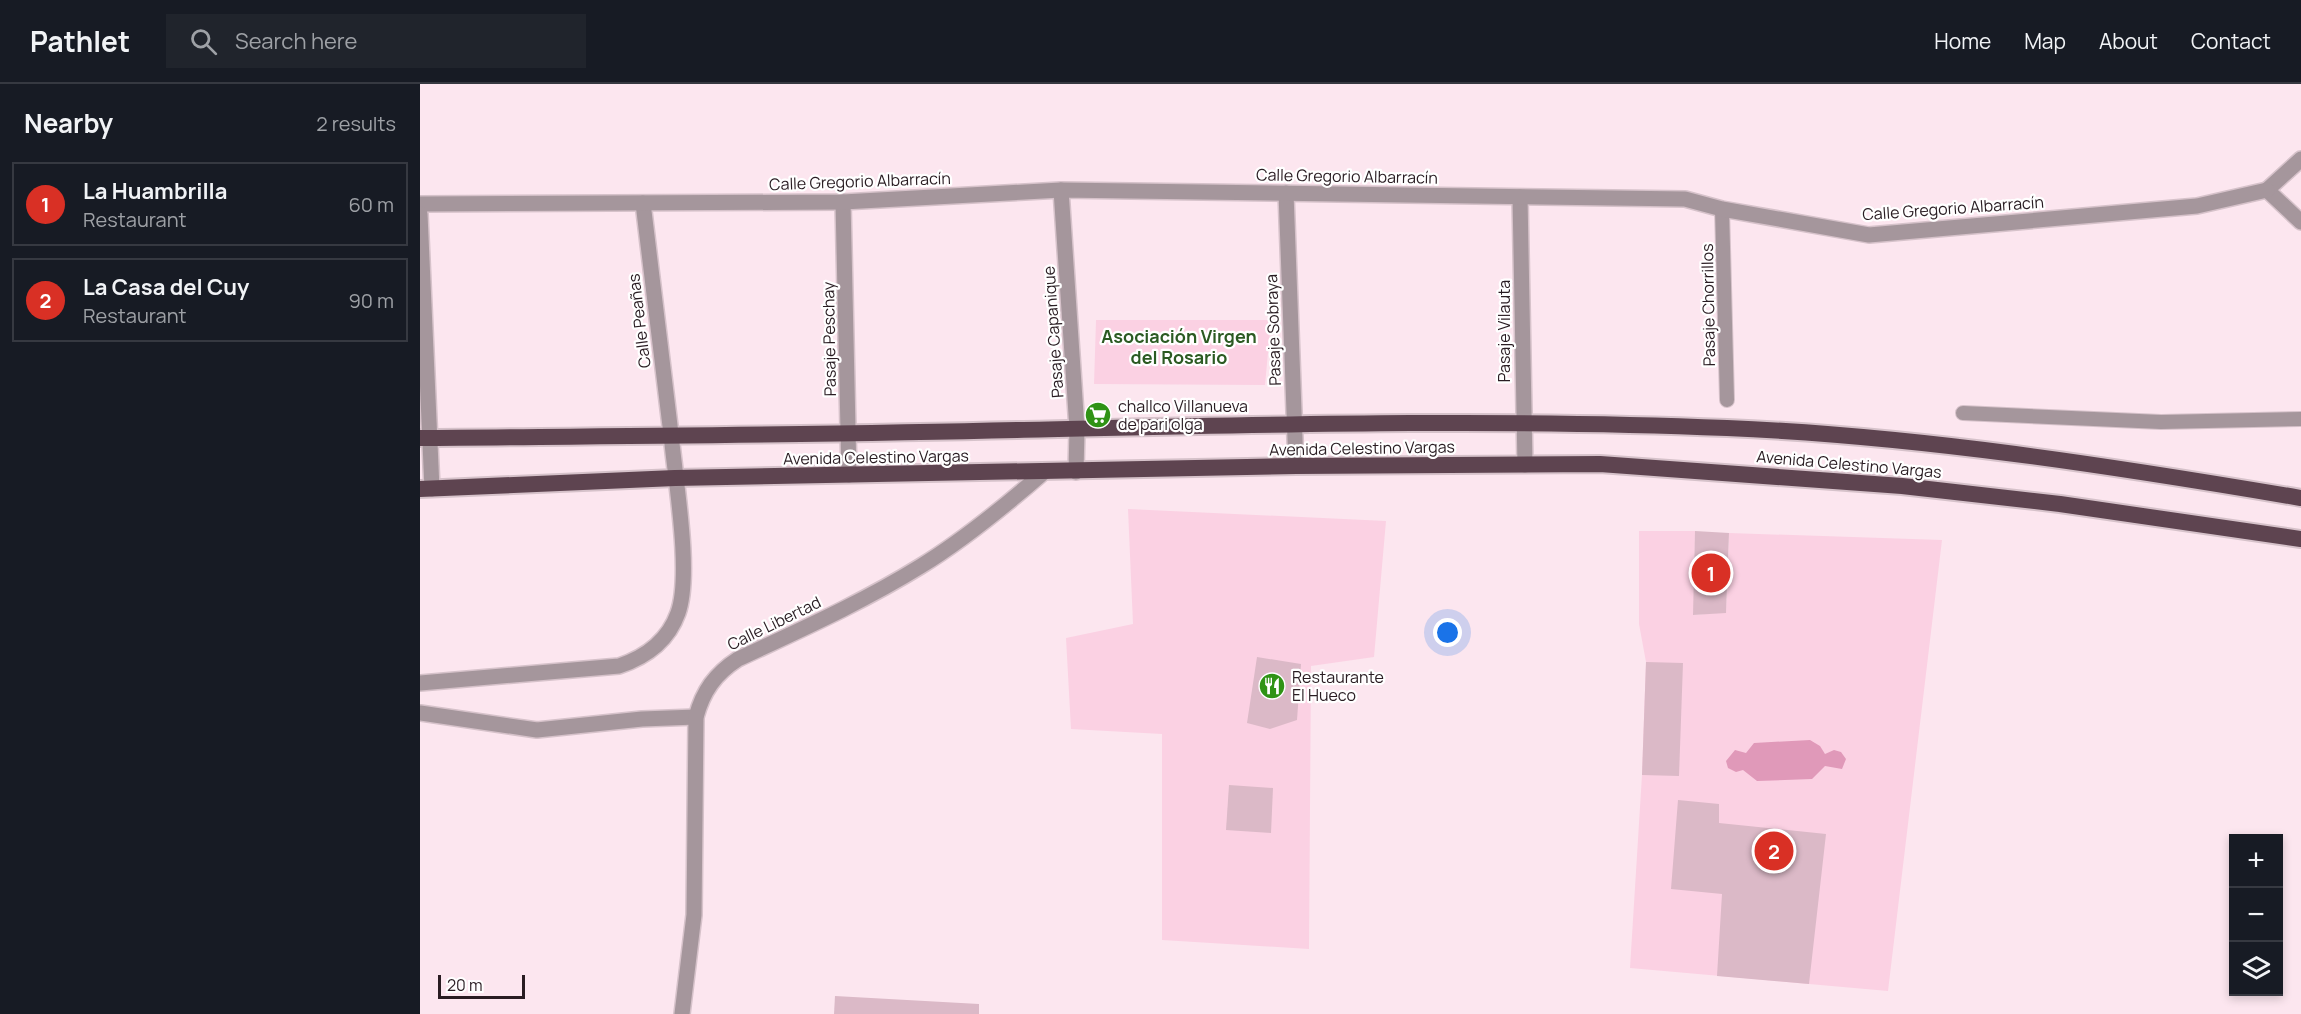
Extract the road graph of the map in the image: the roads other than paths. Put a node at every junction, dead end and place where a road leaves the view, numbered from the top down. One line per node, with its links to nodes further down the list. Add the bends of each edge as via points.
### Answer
1 (2301, 159): 3 (street)
2 (1061, 190): 4 (street, Calle Gregorio Albarracín); 6 (street, Calle Gregorio Albarracín); 17 (street, Pasaje Capanique)
3 (2267, 190): 9 (street, Calle Gregorio Albarracín, via 2197,206 1869,235); 11 (street)
4 (1286, 193): 5 (street, Calle Gregorio Albarracín); 15 (street, Pasaje Sobraya)
5 (1520, 197): 9 (street, Calle Gregorio Albarracín, via 1685,200); 16 (street, Pasaje Vilauta)
6 (843, 202): 7 (street, Calle Gregorio Albarracín); 19 (street, Pasaje Peschay)
7 (643, 203): 8 (street, Calle Gregorio Albarracín); 18 (street, Calle Peañas)
8 (420, 204)
9 (1722, 209): 12 (lane, Pasaje Chorrillos)
10 (420, 214): 20 (street)
11 (2301, 222)
12 (1727, 400)
13 (1963, 413): 14 (lane, via 2161,422)
14 (2301, 419)
15 (1294, 423): 16 (highway, Avenida Celestino Vargas); 17 (highway, Avenida Celestino Vargas); 22 (street, Pasaje Sobraya)
16 (1522, 425): 21 (street, Pasaje Vilauta); 28 (highway, Avenida Celestino Vargas, via 1730,428 1889,440 2148,472)
17 (1077, 429): 19 (highway, Avenida Celestino Vargas); 24 (street, Pasaje Capanique)
18 (671, 434): 19 (highway, Avenida Celestino Vargas); 20 (highway, Avenida Celestino Vargas); 26 (street, Calle Peañas)
19 (849, 434): 25 (street, Pasaje Peschay)
20 (425, 438): 27 (street)
21 (1525, 465): 22 (highway, Avenida Celestino Vargas); 29 (highway, Avenida Celestino Vargas, via 1611,465 1902,486 2061,504)
22 (1296, 466): 24 (highway, Avenida Celestino Vargas)
23 (1044, 472): 24 (highway, Avenida Celestino Vargas); 25 (highway, Avenida Celestino Vargas); 32 (street, Calle Libertad, via 973,531 922,566 726,667 707,688)
24 (1076, 472)
25 (849, 475): 26 (highway, Avenida Celestino Vargas)
26 (675, 478): 27 (highway, Avenida Celestino Vargas); 30 (street, Calle Peañas, via 682,540 682,594 671,627 649,652 619,666)
27 (426, 489)
28 (2301, 498)
29 (2301, 539)
30 (420, 682)
31 (420, 713): 32 (street, via 537,730 642,718)
32 (696, 717): 33 (street, Calle Libertad, via 694,915)
33 (682, 1014)

